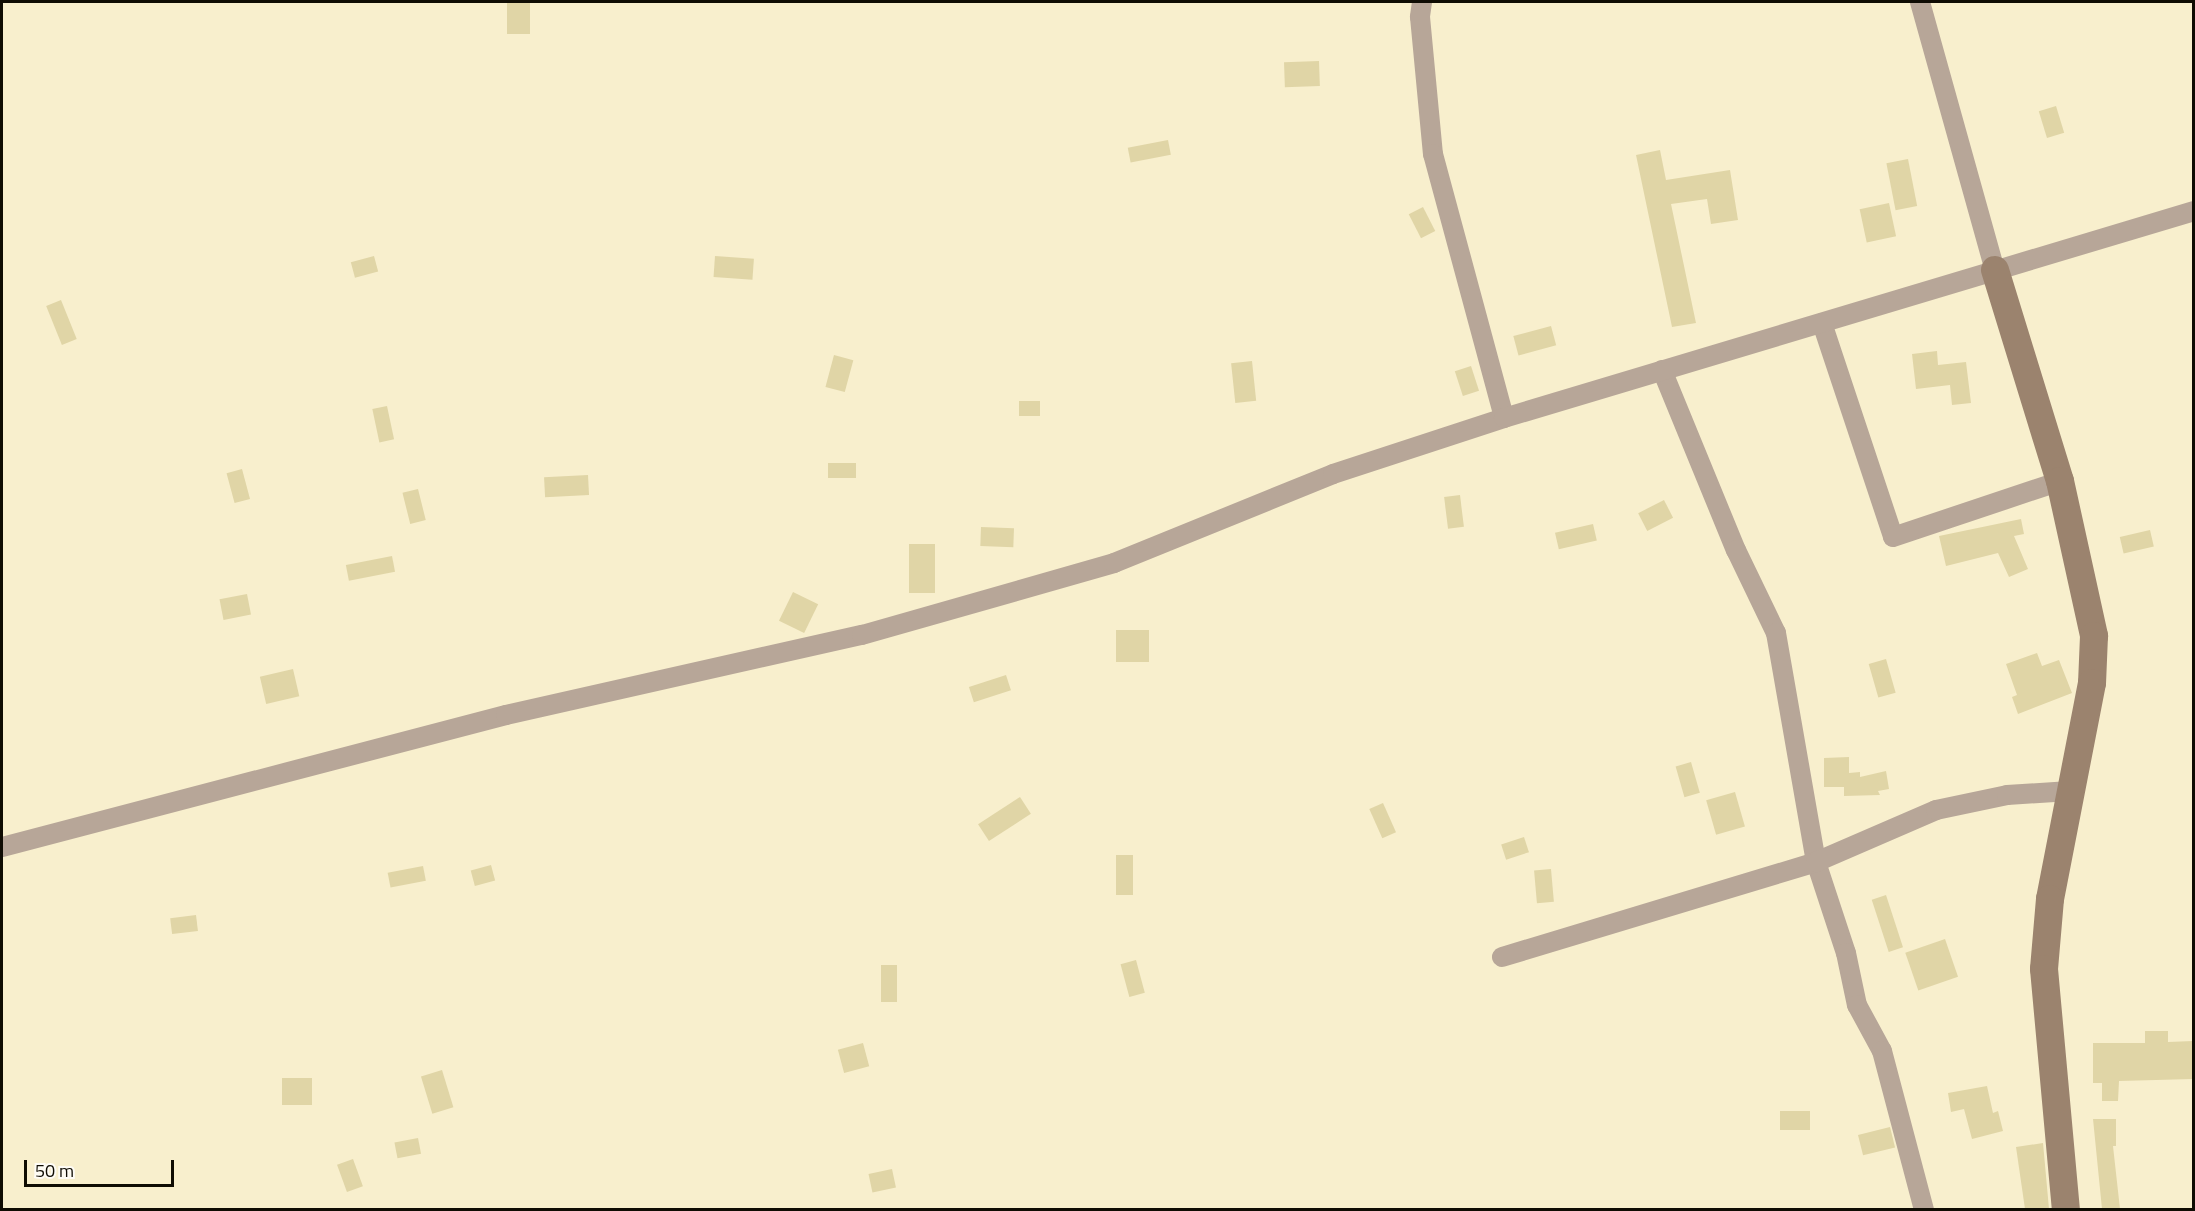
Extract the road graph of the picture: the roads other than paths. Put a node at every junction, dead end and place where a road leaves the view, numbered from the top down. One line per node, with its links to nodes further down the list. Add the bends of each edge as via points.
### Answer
1 (1422, 2): 7 (street, via 1420,17 1433,154)
2 (1920, 2): 4 (street)
3 (2193, 211): 4 (street)
4 (1995, 270): 5 (street); 8 (street)
5 (1822, 322): 6 (street); 8 (street, via 1893,537)
6 (1662, 370): 7 (street); 11 (street, via 1736,550 1776,633)
7 (1504, 418): 10 (street, via 1333,474 1114,562 862,635 506,715)
8 (2060, 481): 9 (street, via 2094,636 2092,683)
9 (2070, 791): 11 (street, via 2007,795 1936,810); 14 (street, via 2050,899 2044,969)
10 (2, 847)
11 (1816, 862): 12 (street); 13 (street, via 1846,953 1857,1005 1882,1051)
12 (1502, 957)
13 (1924, 1209)
14 (2066, 1209)

